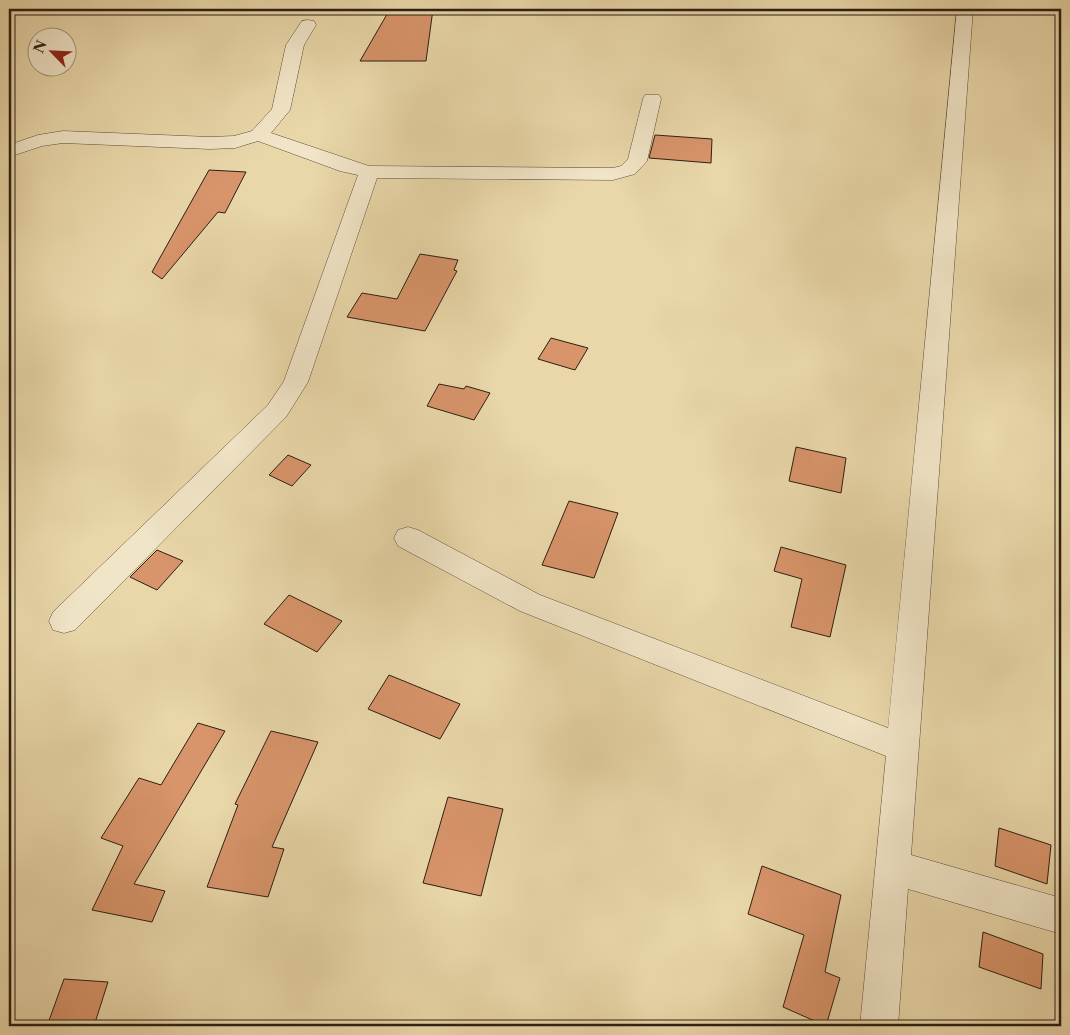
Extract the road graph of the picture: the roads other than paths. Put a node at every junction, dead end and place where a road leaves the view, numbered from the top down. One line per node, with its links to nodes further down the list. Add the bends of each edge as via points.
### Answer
1 (965, 9): 9 (street)
2 (308, 25): 4 (street, via 295,45 281,110)
3 (652, 99): 6 (street, via 637,161 628,170 613,174)
4 (258, 135): 5 (street, via 235,142 210,143 63,137); 6 (street)
5 (9, 151)
6 (370, 172): 8 (street, via 296,382 277,411)
7 (408, 538): 9 (street, via 530,603)
8 (64, 621)
9 (902, 748): 10 (street)
10 (893, 867): 11 (street); 12 (street)
11 (1061, 916)
12 (879, 1026)

